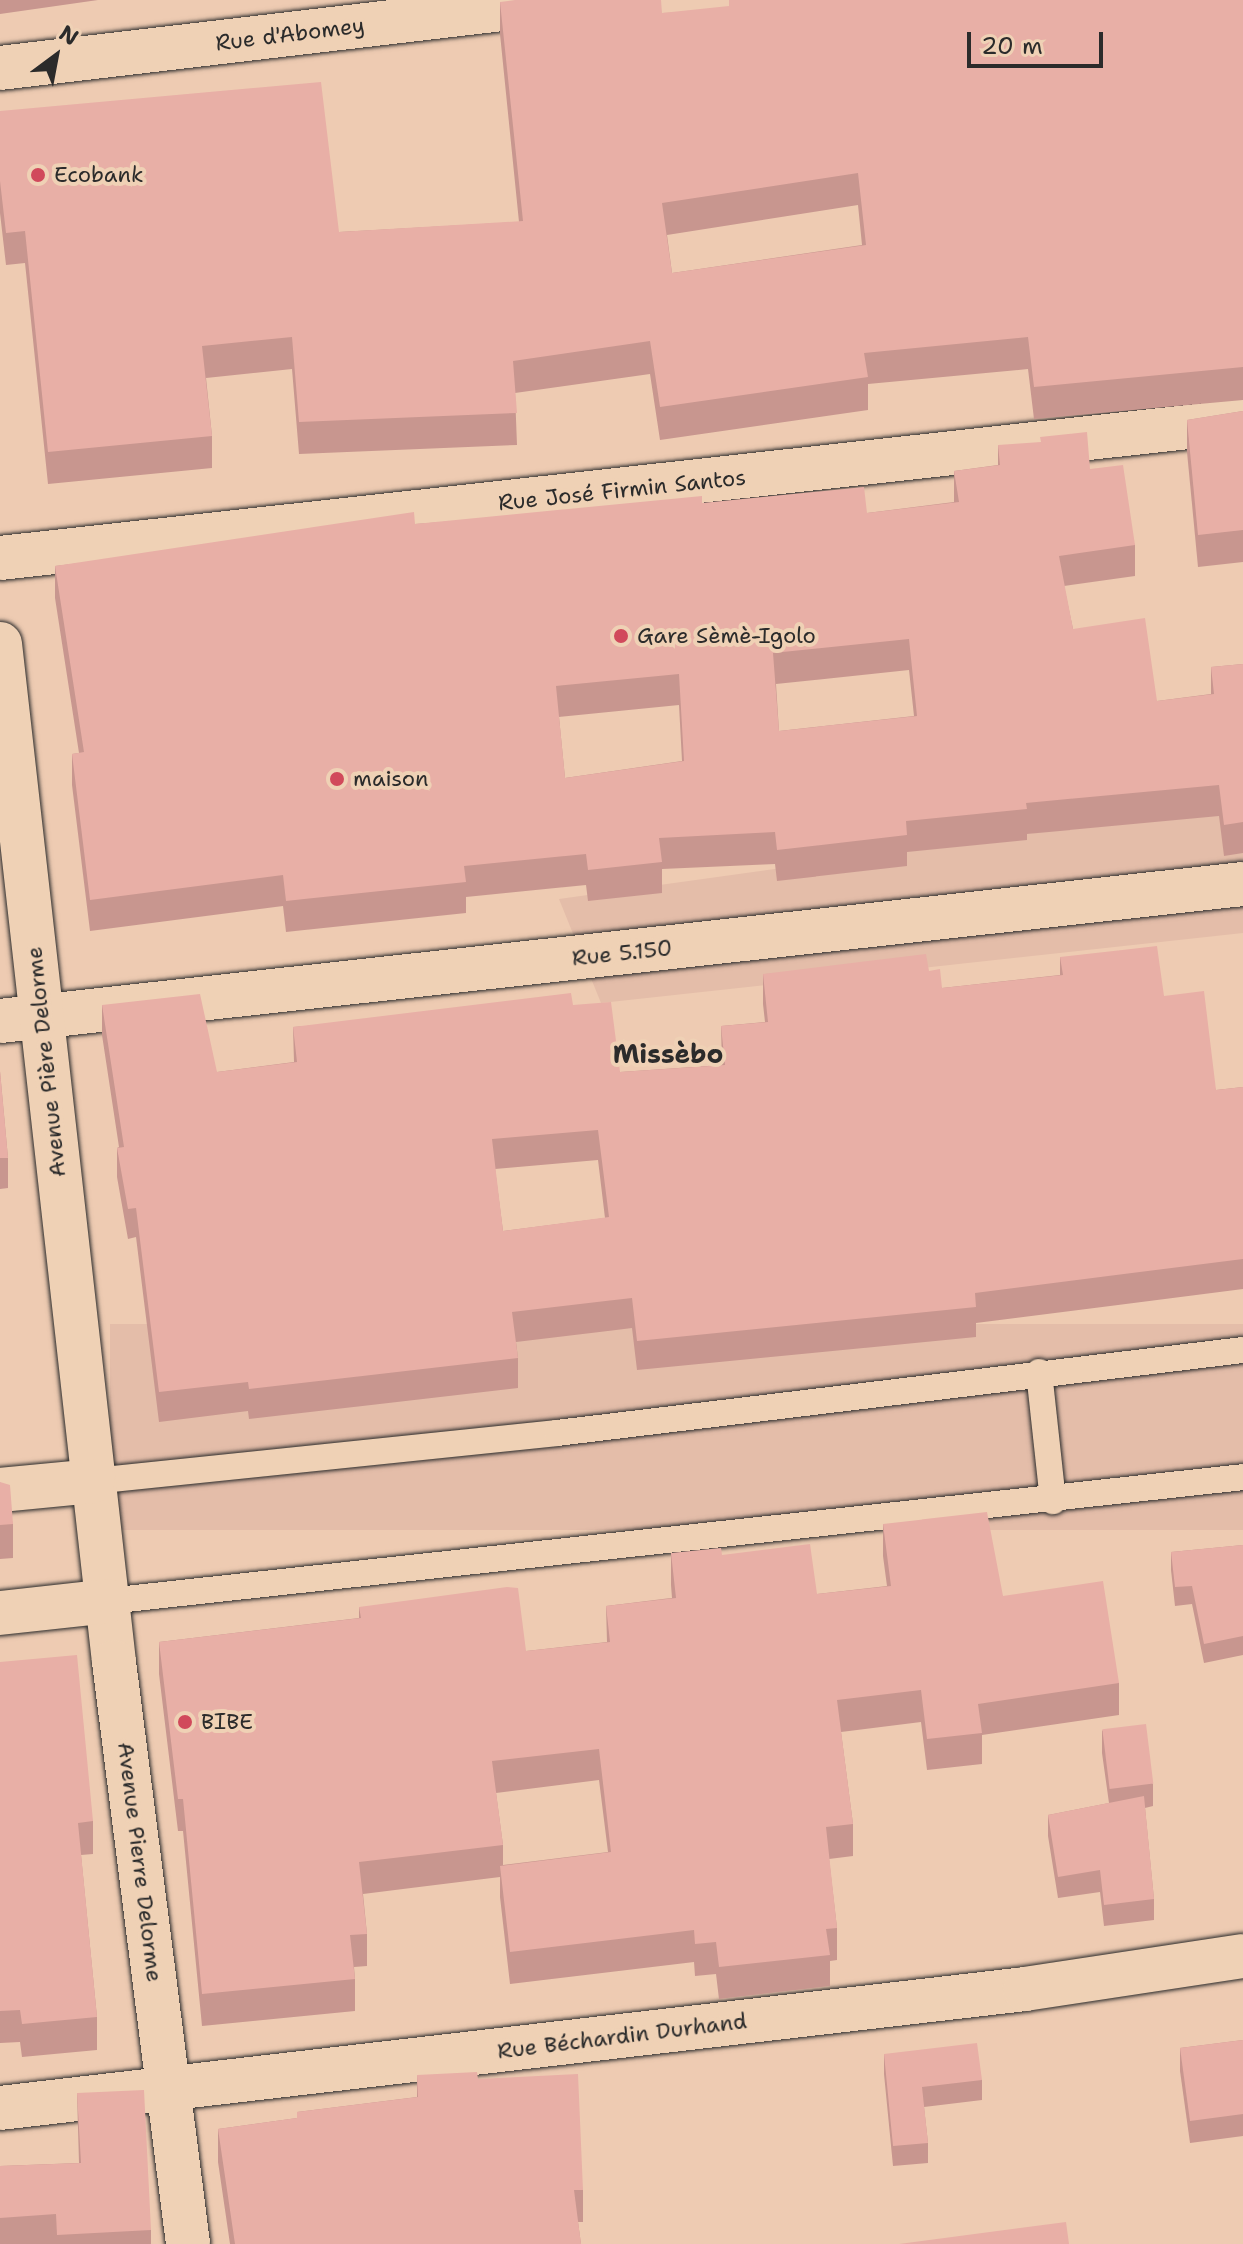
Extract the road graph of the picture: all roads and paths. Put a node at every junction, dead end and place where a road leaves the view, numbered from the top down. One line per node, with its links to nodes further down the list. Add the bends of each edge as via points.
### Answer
1 (579, 0): 2 (street, Rue d'Abomey)
2 (0, 68)
3 (1243, 421): 4 (street, Rue José Firmin Santos)
4 (0, 558)
5 (0, 644): 7 (street, Avenue Pière Delorme)
6 (1243, 884): 7 (street, Rue 5.150)
7 (21, 1019): 11 (street, Avenue Pière Delorme)
8 (1243, 1350): 9 (lane)
9 (1039, 1372): 11 (lane, via 557,1433); 13 (lane)
10 (1243, 1477): 13 (lane)
11 (93, 1481): 12 (street); 14 (street, Avenue Pierre Delorme)
12 (0, 1490)
13 (1053, 1501): 14 (lane)
14 (108, 1601): 15 (street); 17 (street, Avenue Pierre Delorme)
15 (0, 1613)
16 (1243, 1956): 17 (street, Rue Béchardin Durhand, via 1025,1989)
17 (168, 2089): 18 (street, Rue Béchardin Durhand); 19 (street, Avenue Pierre Delorme)
18 (0, 2108)
19 (188, 2244)

